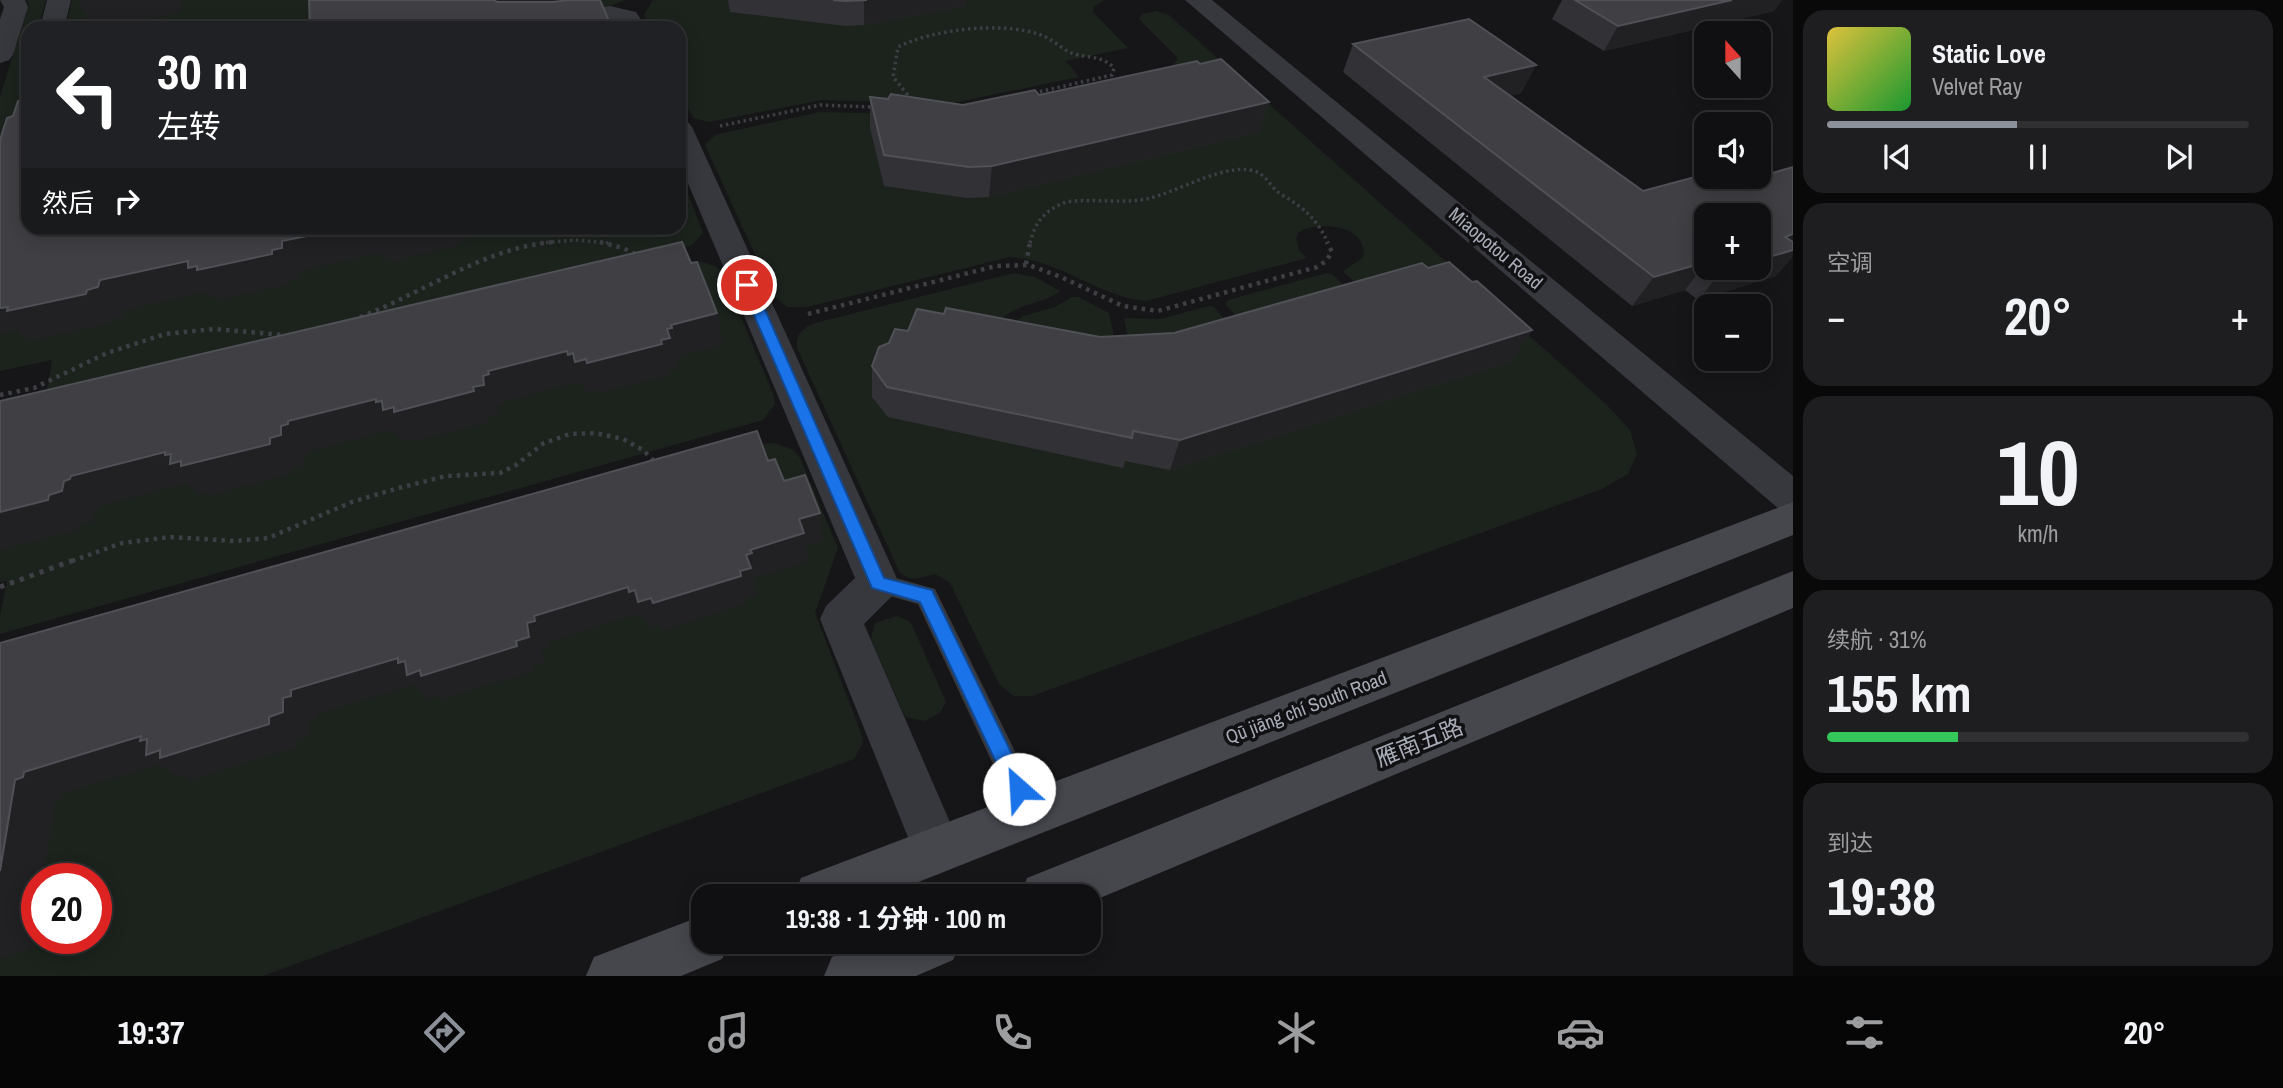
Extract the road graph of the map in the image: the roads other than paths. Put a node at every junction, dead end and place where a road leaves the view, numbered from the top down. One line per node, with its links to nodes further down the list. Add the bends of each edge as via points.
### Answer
1 (10, 0): 7 (street, via 16,7)
2 (59, 0): 4 (street)
3 (1197, 0): 9 (street, Miaopotou Road)
4 (53, 21)
5 (561, 21): 6 (street, via 610,13)
6 (630, 21)
7 (0, 55)
8 (686, 146): 11 (street)
9 (1793, 498)
10 (1793, 518): 13 (main road, Qū jiāng chí South Road)
11 (878, 583): 13 (lane, via 926,596); 14 (street, via 841,619)
12 (1793, 589): 16 (main road, 雁南五路)
13 (1031, 814): 14 (main road, Qū jiāng chí South Road)
14 (937, 850): 15 (main road, Qū jiāng chí South Road)
15 (850, 884)
16 (1074, 884)
17 (691, 946): 20 (main road)
18 (906, 954): 19 (main road)
19 (856, 975)
20 (613, 976)

